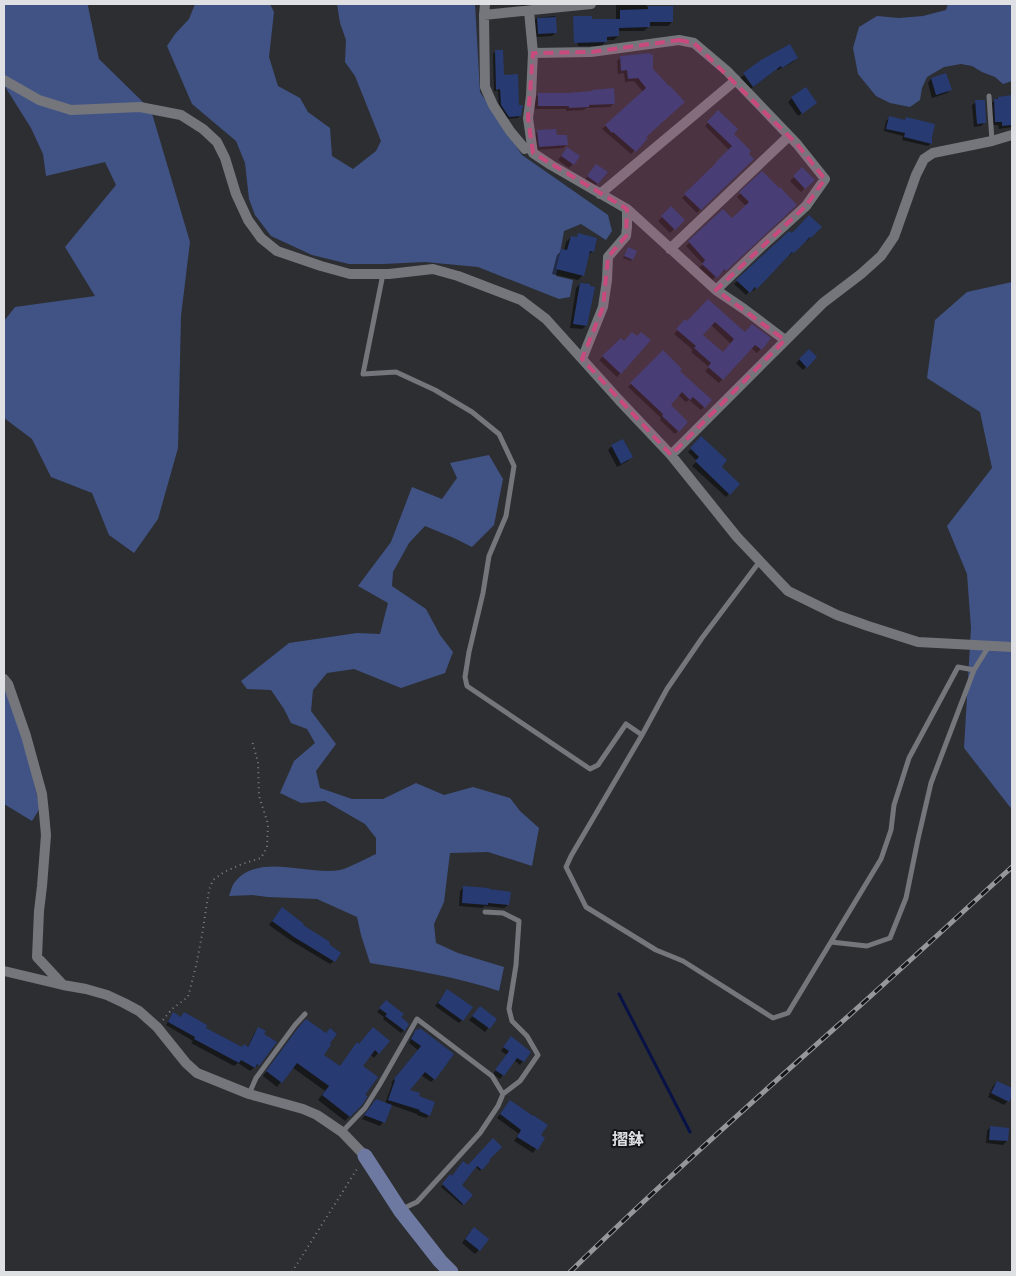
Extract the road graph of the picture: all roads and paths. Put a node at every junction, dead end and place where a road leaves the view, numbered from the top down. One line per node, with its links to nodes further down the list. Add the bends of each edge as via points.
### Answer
1 (485, 4): 4 (street)
2 (591, 4): 3 (street)
3 (529, 11): 4 (street); 5 (street)
4 (484, 15): 12 (street, via 485,87 493,105 524,149)
5 (534, 53): 7 (street, via 591,52 679,40 694,42); 12 (street, via 528,118)
6 (4, 80): 16 (street, via 39,100 71,110 140,107 181,115 217,142 248,220 261,238 277,251 350,274)
7 (736, 80): 10 (street); 13 (street)
8 (989, 96): 11 (lane)
9 (1012, 135): 11 (street)
10 (789, 136): 15 (street); 17 (street, via 825,179 806,206)
11 (992, 141): 18 (street, via 933,153 924,159 894,237 881,256 823,303)
12 (532, 146): 13 (street, via 533,153)
13 (600, 194): 14 (street)
14 (627, 209): 15 (street); 19 (street, via 626,236 608,257 603,307)
15 (670, 249): 17 (street)
16 (383, 273): 19 (street, via 433,269 521,300 546,319); 26 (lane, via 363,374 396,372 436,390 472,412 499,434 514,466 506,516 489,556 469,652 465,677 467,686 590,768 598,765 626,724)
17 (716, 290): 18 (street)
18 (785, 340): 20 (street)
19 (582, 359): 20 (street)
20 (671, 456): 21 (street)
21 (760, 561): 22 (street, via 788,592 837,615 918,642); 26 (lane, via 667,689)
22 (989, 645): 23 (street); 24 (lane)
23 (1012, 646)
24 (974, 670): 29 (lane, via 958,667 909,758 881,859); 29 (lane, via 931,783 906,898 890,938 867,946)
25 (4, 678): 31 (street, via 26,736 42,794 46,835 37,957)
26 (642, 735): 29 (lane, via 566,868 586,907 656,950 683,961 773,1018 788,1012)
27 (252, 741): 33 (path, via 258,762 259,796 268,824 267,848 261,858 224,872 213,880 188,997 172,1009)
28 (485, 912): 35 (lane, via 503,913 519,921 509,1009 512,1021 527,1036 538,1055 520,1080)
29 (831, 942)
30 (4, 971): 31 (street)
31 (63, 985): 33 (street, via 107,995 138,1011)
32 (305, 1014): 34 (lane, via 256,1078)
33 (158, 1027): 34 (street, via 197,1073)
34 (249, 1094): 36 (street, via 317,1115)
35 (503, 1094): 36 (lane, via 492,1076 417,1019 365,1108); 38 (lane, via 480,1133 417,1202)
36 (342, 1132): 37 (street)
37 (365, 1156): 38 (street); 39 (path)
38 (400, 1210): 40 (street)
39 (292, 1272)
40 (452, 1272)

